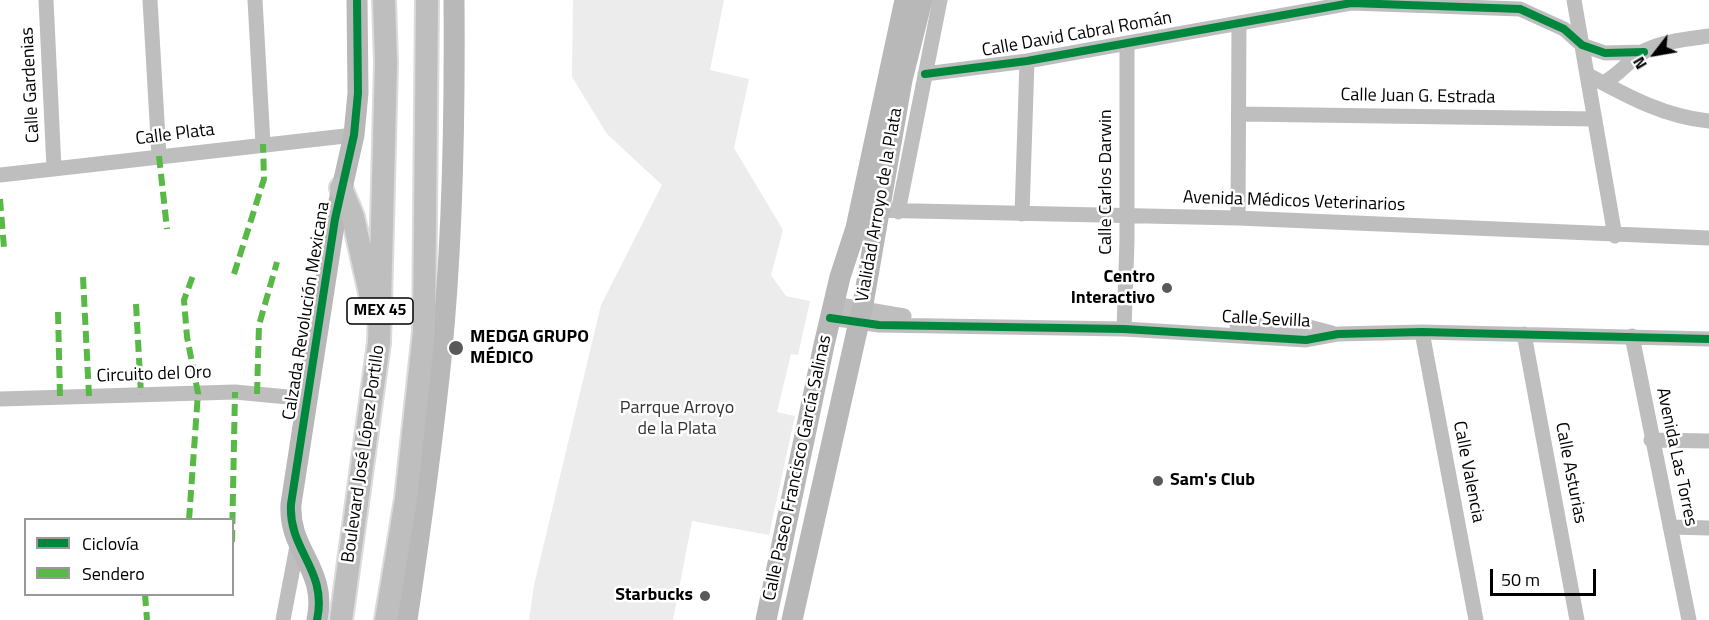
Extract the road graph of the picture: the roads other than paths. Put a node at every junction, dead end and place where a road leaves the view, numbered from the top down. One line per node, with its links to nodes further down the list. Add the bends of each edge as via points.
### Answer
1 (46, 0): 27 (street, Calle Gardenias)
2 (150, 0): 26 (street)
3 (255, 0): 25 (street)
4 (357, 0): 24 (street, Calzada Revolución Mexicana, via 358,93)
5 (384, 0): 43 (main road, Boulevard José López Portillo / MEX 45)
6 (427, 0): 54 (main road, MEX 45, via 424,332 406,499)
7 (454, 0): 55 (street, via 454,138 441,356)
8 (905, 0): 30 (street, Calle Paseo Francisco García Salinas)
9 (922, 0): 30 (street, Vialidad Arroyo de la Plata)
10 (940, 0): 18 (street)
11 (1574, 0): 15 (street)
12 (1239, 24): 14 (street, Calle David Cabral Román); 15 (street, Calle David Cabral Román, via 1351,3 1520,9 1564,29); 21 (street)
13 (1709, 36): 16 (street, via 1671,42)
14 (1127, 43): 17 (street, Calle David Cabral Román); 32 (street, Calle Carlos Darwin)
15 (1582, 45): 16 (street, via 1605,53); 19 (street)
16 (1644, 52): 20 (street)
17 (1027, 61): 18 (street, Calle David Cabral Román); 31 (street)
18 (925, 74): 30 (street, via 920,98)
19 (1588, 75): 20 (street); 22 (street)
20 (1603, 83): 23 (street, via 1644,105)
21 (1241, 114): 22 (street, Calle Juan G. Estrada); 33 (street)
22 (1595, 119): 34 (street)
23 (1709, 121)
24 (354, 135): 25 (street, Calle Plata); 29 (street, Calzada Revolución Mexicana)
25 (263, 144): 26 (street, Calle Plata)
26 (159, 156): 27 (street, Calle Plata)
27 (54, 168): 28 (street, Calle Plata)
28 (0, 175)
29 (341, 188): 43 (main road, via 352,217); 45 (street, Calzada Revolución Mexicana)
30 (878, 211): 31 (street, Avenida Médicos Veterinarios); 36 (street, Calle Paseo Francisco García Salinas); 37 (street, Vialidad Arroyo de la Plata)
31 (1022, 214): 32 (street, Avenida Médicos Veterinarios)
32 (1127, 216): 33 (street, Avenida Médicos Veterinarios); 38 (street, Calle Carlos Darwin)
33 (1238, 219): 34 (street, Avenida Médicos Veterinarios)
34 (1615, 236): 35 (street, Avenida Médicos Veterinarios)
35 (1709, 238)
36 (832, 311): 37 (street, Calle Sevilla); 56 (street, Calle Paseo Francisco García Salinas)
37 (859, 316): 38 (street, Calle Sevilla, via 1024,329); 57 (street, Vialidad Arroyo de la Plata)
38 (1124, 325): 39 (street, Calle Sevilla, via 1309,327 1338,334)
39 (1422, 332): 40 (street, Calle Sevilla); 58 (street, Calle Valencia)
40 (1524, 334): 41 (street, Calle Sevilla); 59 (street, Calle Asturias)
41 (1632, 336): 42 (street, Calle Sevilla); 46 (street, Avenida Las Torres)
42 (1709, 339)
43 (379, 343): 53 (main road, Boulevard José López Portillo / MEX 45)
44 (0, 399): 45 (street, Circuito del Oro, via 235,392)
45 (309, 399): 50 (street, Calzada Revolución Mexicana, via 291,504 292,526)
46 (1651, 440): 47 (street); 48 (street, Avenida Las Torres)
47 (1709, 441)
48 (1670, 527): 49 (street); 60 (street, Avenida Las Torres)
49 (1709, 528)
50 (298, 541): 51 (street); 52 (street, Calzada Revolución Mexicana, via 318,582 322,600)
51 (283, 620)
52 (317, 620)
53 (341, 620)
54 (386, 620)
55 (407, 620)
56 (766, 620)
57 (792, 620)
58 (1476, 620)
59 (1577, 620)
60 (1689, 620)

